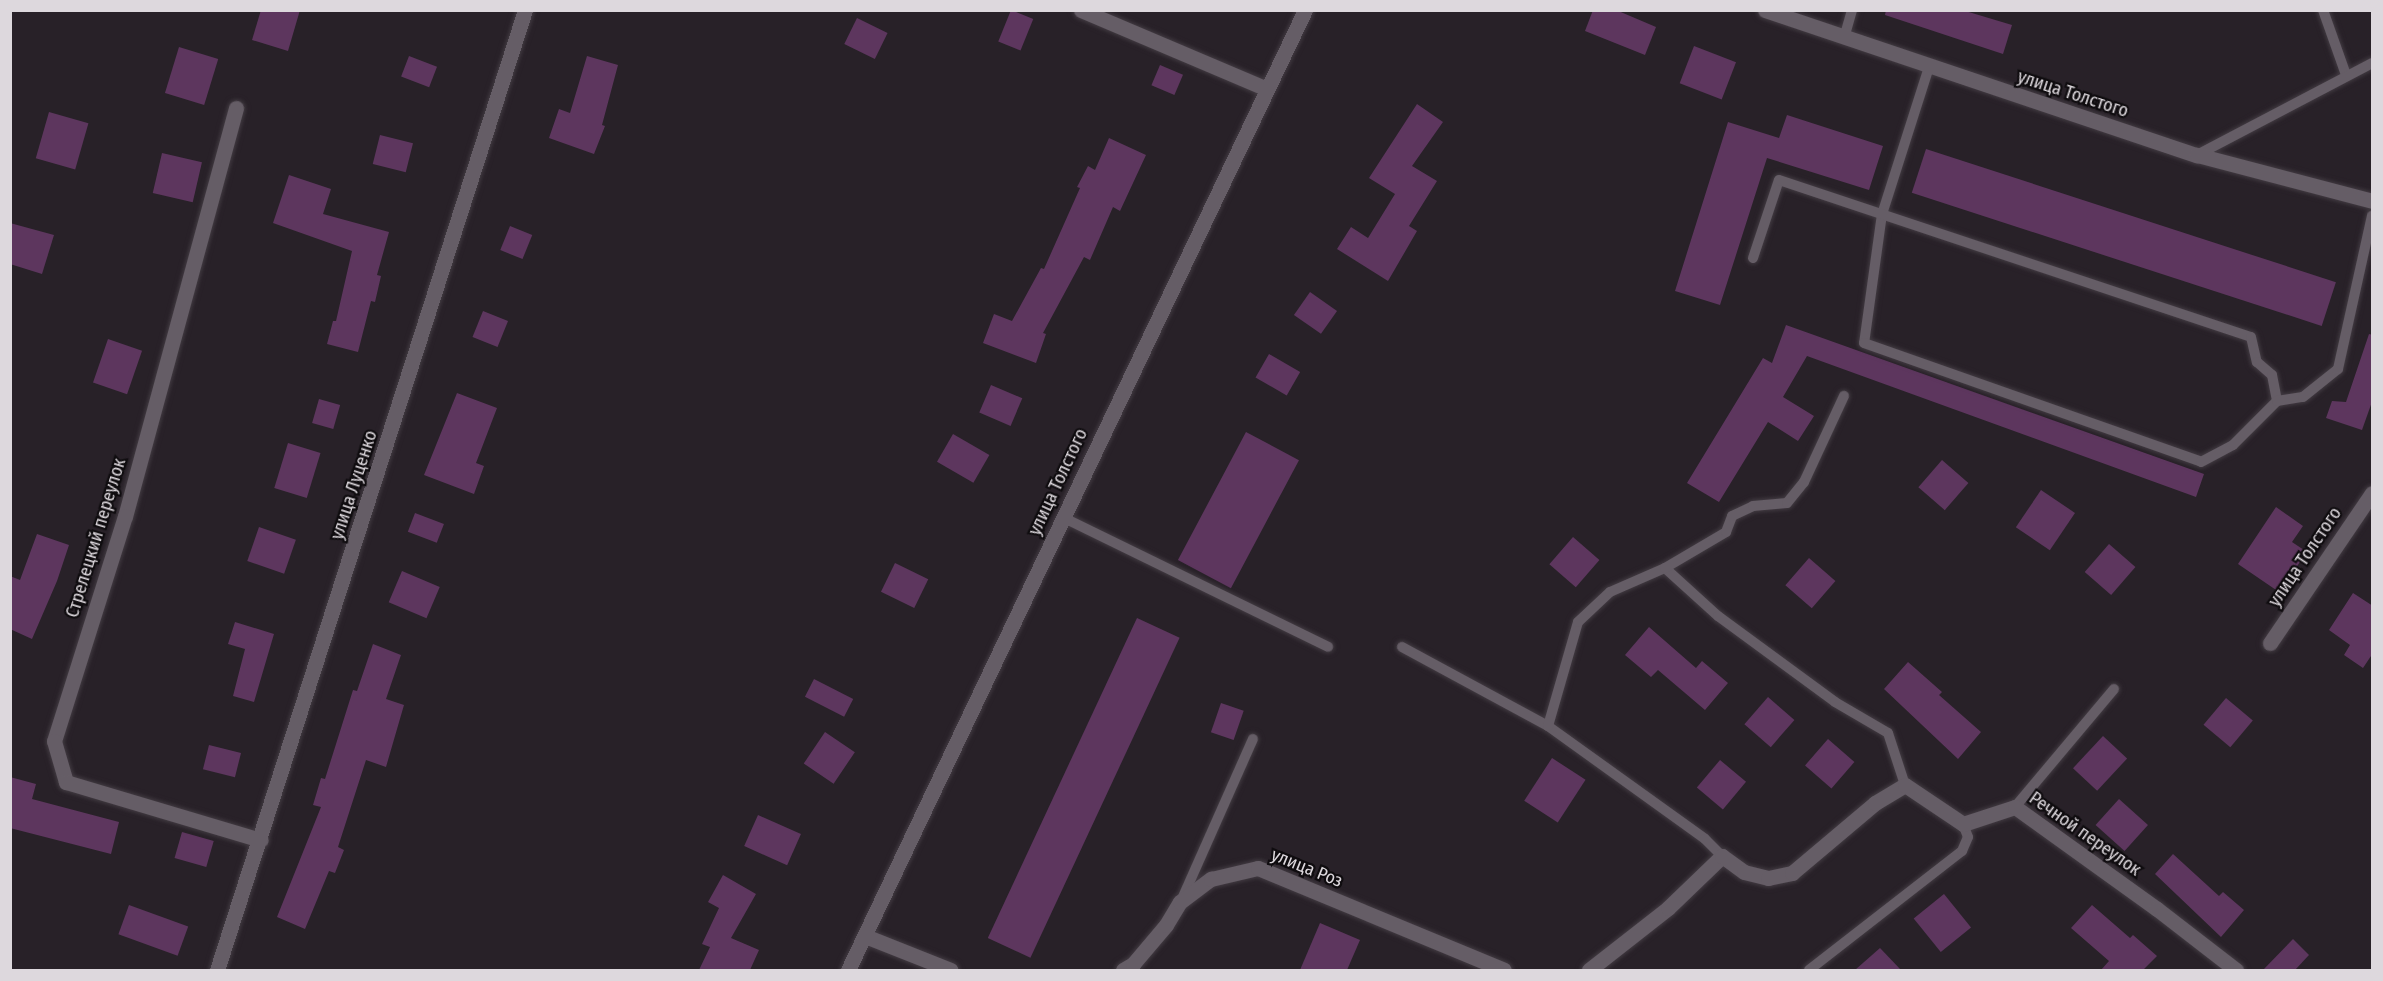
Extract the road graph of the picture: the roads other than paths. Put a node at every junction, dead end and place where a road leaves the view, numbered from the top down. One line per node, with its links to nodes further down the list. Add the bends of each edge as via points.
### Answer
1 (525, 10): 32 (street, улица Луценко)
2 (1081, 10): 11 (street)
3 (1305, 10): 11 (street, улица Толстого)
4 (1765, 10): 7 (street, улица Толстого)
5 (1852, 10): 7 (lane)
6 (2323, 10): 10 (lane)
7 (1844, 39): 9 (street, улица Толстого)
8 (2373, 63): 10 (lane)
9 (1929, 67): 13 (street, улица Толстого); 15 (lane)
10 (2346, 75): 13 (lane)
11 (1267, 89): 21 (street, улица Толстого)
12 (236, 108): 32 (street, Стрелецкий переулок, via 125,516 54,741 66,782)
13 (2197, 156): 14 (street, улица Толстого)
14 (2373, 201)
15 (1882, 214): 17 (lane, via 1779,180); 19 (lane, via 2251,337 2257,362 2272,375); 19 (lane, via 1864,343 2201,462 2233,445)
16 (2373, 216): 19 (lane, via 2338,369 2303,397)
17 (1753, 258)
18 (1844, 396): 22 (lane, via 1804,482 1787,504 1753,506 1732,516 1726,532)
19 (2277, 401)
20 (2373, 493): 23 (street, улица Толстого)
21 (1062, 517): 25 (lane); 35 (street, улица Толстого)
22 (1665, 568): 27 (lane, via 1610,592 1578,622); 29 (lane, via 1726,622 1835,702 1888,733)
23 (2270, 643)
24 (1402, 647): 27 (lane)
25 (1328, 648)
26 (2114, 689): 30 (lane)
27 (1548, 726): 33 (lane, via 1705,839)
28 (1253, 739): 34 (lane)
29 (1905, 785): 31 (street); 33 (street, via 1875,803 1792,873 1768,878 1743,873)
30 (2015, 807): 31 (street, Речной переулок); 43 (street, Речной переулок)
31 (1963, 824): 42 (lane, via 1968,837 1962,850)
32 (261, 840): 36 (street, улица Луценко)
33 (1722, 856): 41 (street, via 1668,908)
34 (1180, 902): 39 (street, улица Роз, via 1167,926); 40 (street, улица Роз, via 1211,879 1258,868)
35 (865, 936): 37 (street, улица Толстого); 38 (street)
36 (217, 970)
37 (848, 970)
38 (951, 970)
39 (1123, 970)
40 (1504, 970)
41 (1589, 970)
42 (1809, 970)
43 (2236, 970)

